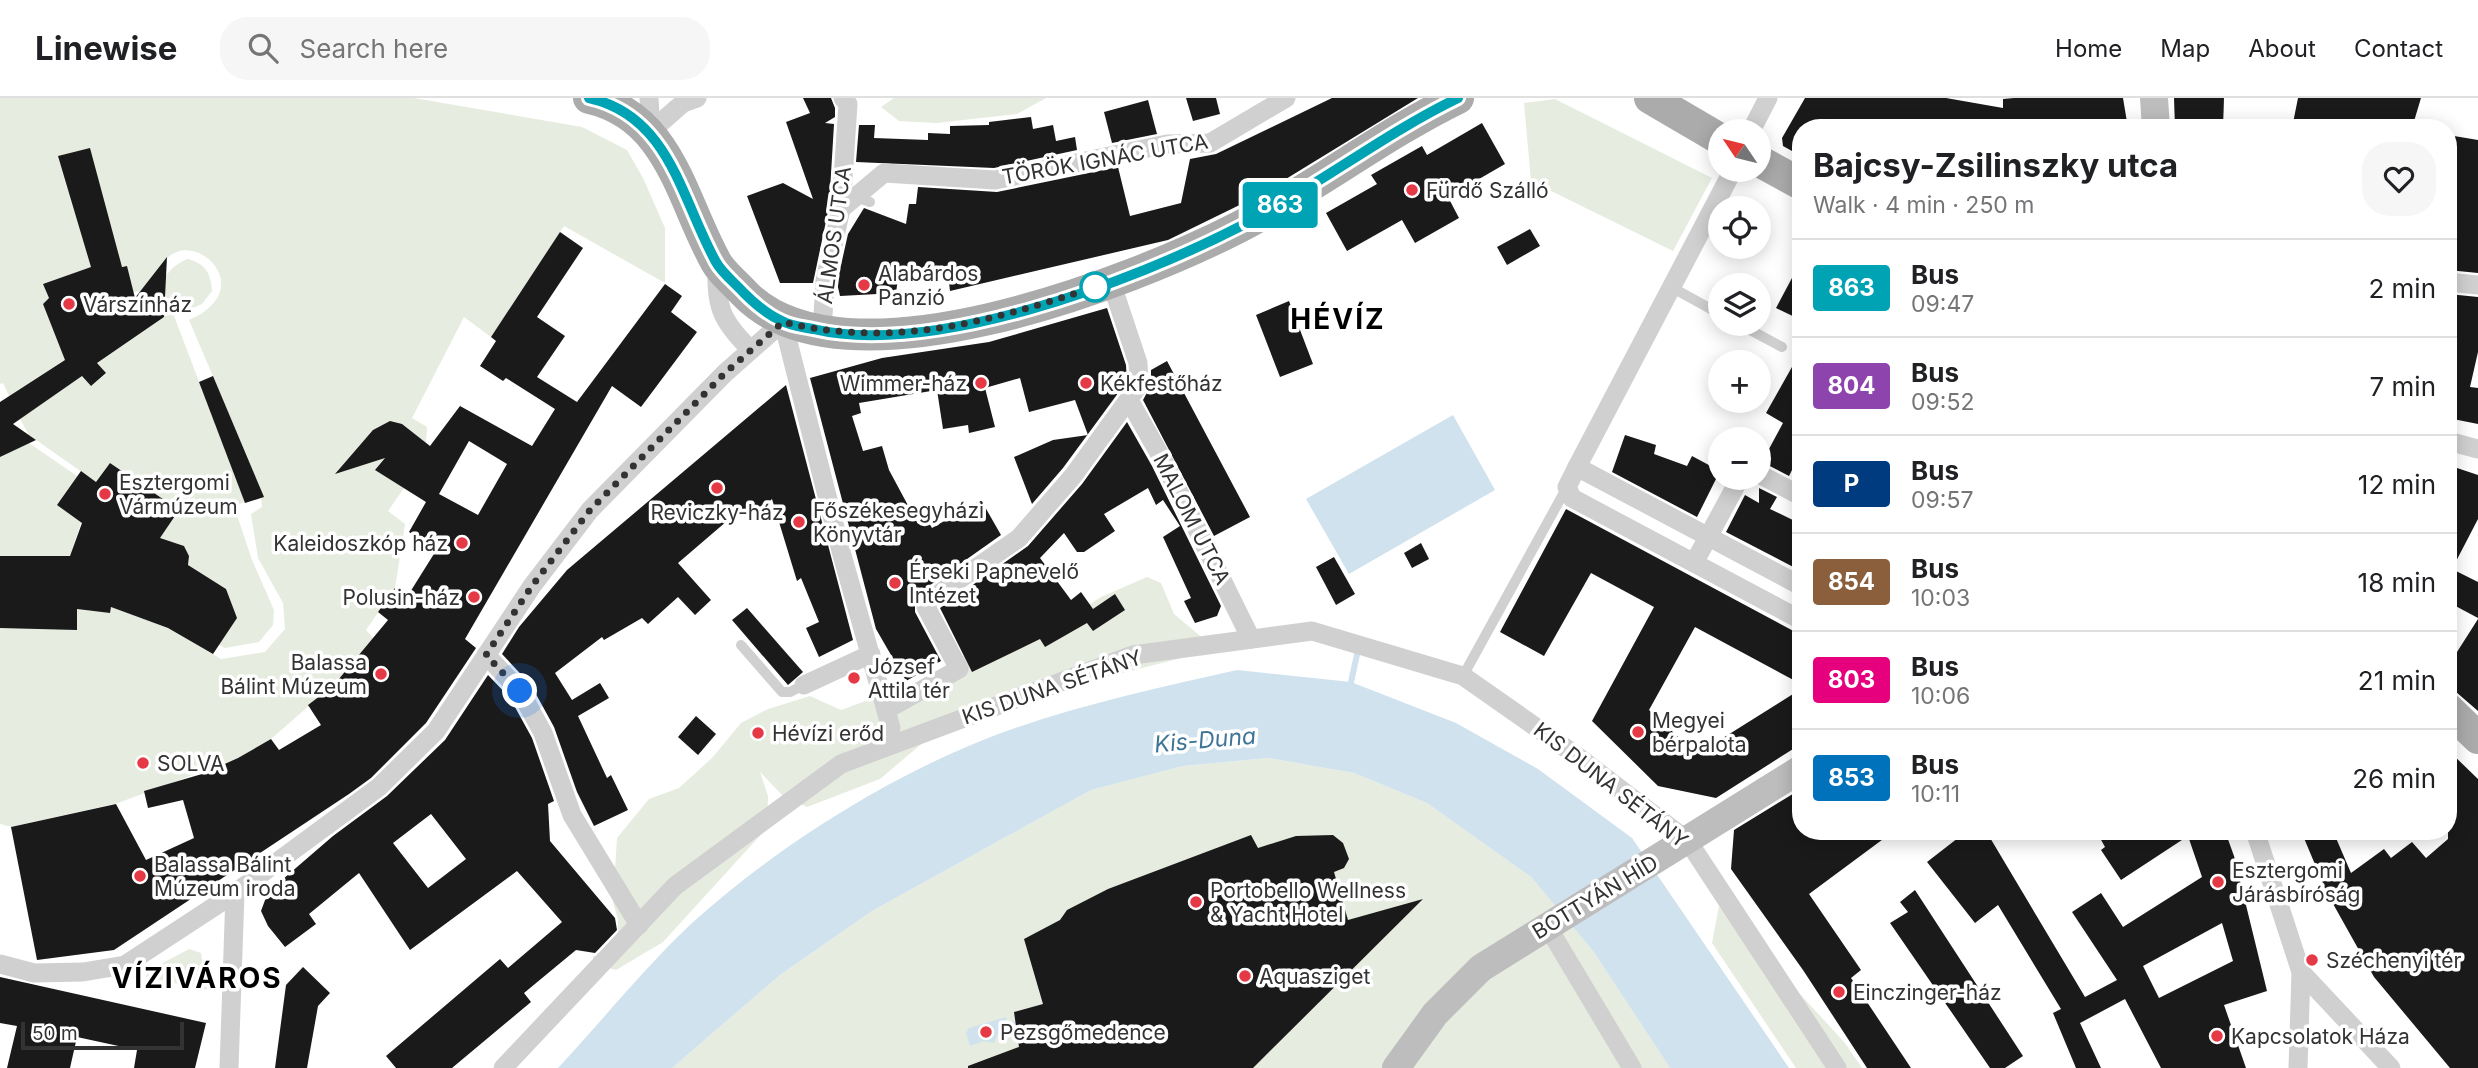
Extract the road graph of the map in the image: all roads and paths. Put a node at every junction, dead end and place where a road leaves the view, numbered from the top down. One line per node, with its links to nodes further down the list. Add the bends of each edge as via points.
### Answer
1 (589, 98): 12 (main road, via 630,114)
2 (649, 98): 12 (street)
3 (697, 98): 12 (street, via 683,103)
4 (843, 98): 17 (street, ÁLMOS UTCA, via 848,104)
5 (1286, 98): 17 (street, TÖRÖK IGNÁC UTCA, via 1210,143 1167,144 995,180 884,173)
6 (1458, 98): 19 (main road, via 1238,228)
7 (1650, 98): 13 (main road)
8 (1769, 98): 10 (street)
9 (2154, 98): 11 (street)
10 (1758, 119)
11 (2155, 119)
12 (651, 131): 18 (main road)
13 (1708, 132)
14 (1771, 168): 15 (main road)
15 (1792, 179)
16 (1726, 182): 22 (street)
17 (856, 203): 25 (street, ÁLMOS UTCA, via 825,282)
18 (717, 264): 24 (main road, via 753,302); 28 (street, via 716,299 734,332)
19 (1111, 282): 25 (main road, via 1005,316 941,328 889,335); 29 (street, via 1138,363 1139,385)
20 (2457, 283): 21 (street)
21 (2478, 285)
22 (1671, 287): 23 (lane); 32 (street)
23 (1708, 307)
24 (783, 322): 25 (main road); 28 (street); 43 (street)
25 (822, 331)
26 (1761, 336): 27 (lane)
27 (1782, 347)
28 (751, 349): 44 (street, via 590,510)
29 (1129, 400): 41 (street, MALOM UTCA); 43 (street, via 1020,538 927,602 959,668 888,719)
30 (2457, 443): 31 (street)
31 (2478, 449)
32 (1577, 467): 34 (street); 37 (street)
33 (1771, 480): 36 (street)
34 (1567, 487): 38 (street, via 1572,498); 45 (lane)
35 (1734, 490): 37 (street)
36 (1792, 491)
37 (1709, 537): 38 (street); 39 (street)
38 (1694, 563): 40 (street)
39 (1792, 581)
40 (1792, 616)
41 (1251, 639): 45 (street, KIS DUNA SÉTÁNY, via 1312,631); 53 (street, KIS DUNA SÉTÁNY, via 1133,655 841,764 675,886)
42 (741, 645): 46 (lane, via 782,692)
43 (870, 649): 46 (street)
44 (486, 655): 52 (street, via 436,731 379,787); 53 (street, via 520,691 543,733 572,816)
45 (1463, 676): 51 (street, KIS DUNA SÉTÁNY, via 1577,756)
46 (804, 685)
47 (2457, 718): 48 (main road)
48 (2478, 738)
49 (1792, 775): 51 (street, BOTTYÁN HÍD)
50 (2258, 840): 56 (street)
51 (1679, 847): 59 (street, BOTTYÁN HÍD, via 1481,968 1455,991); 61 (street, KIS DUNA SÉTÁNY)
52 (235, 893): 55 (street, via 125,965 34,973); 57 (street)
53 (639, 925): 58 (street, KIS DUNA SÉTÁNY)
54 (1552, 934): 60 (street)
55 (0, 964)
56 (2301, 972): 62 (street); 63 (street)
57 (229, 1068)
58 (503, 1068)
59 (1396, 1068)
60 (1632, 1068)
61 (1837, 1068)
62 (2298, 1068)
63 (2392, 1068)

